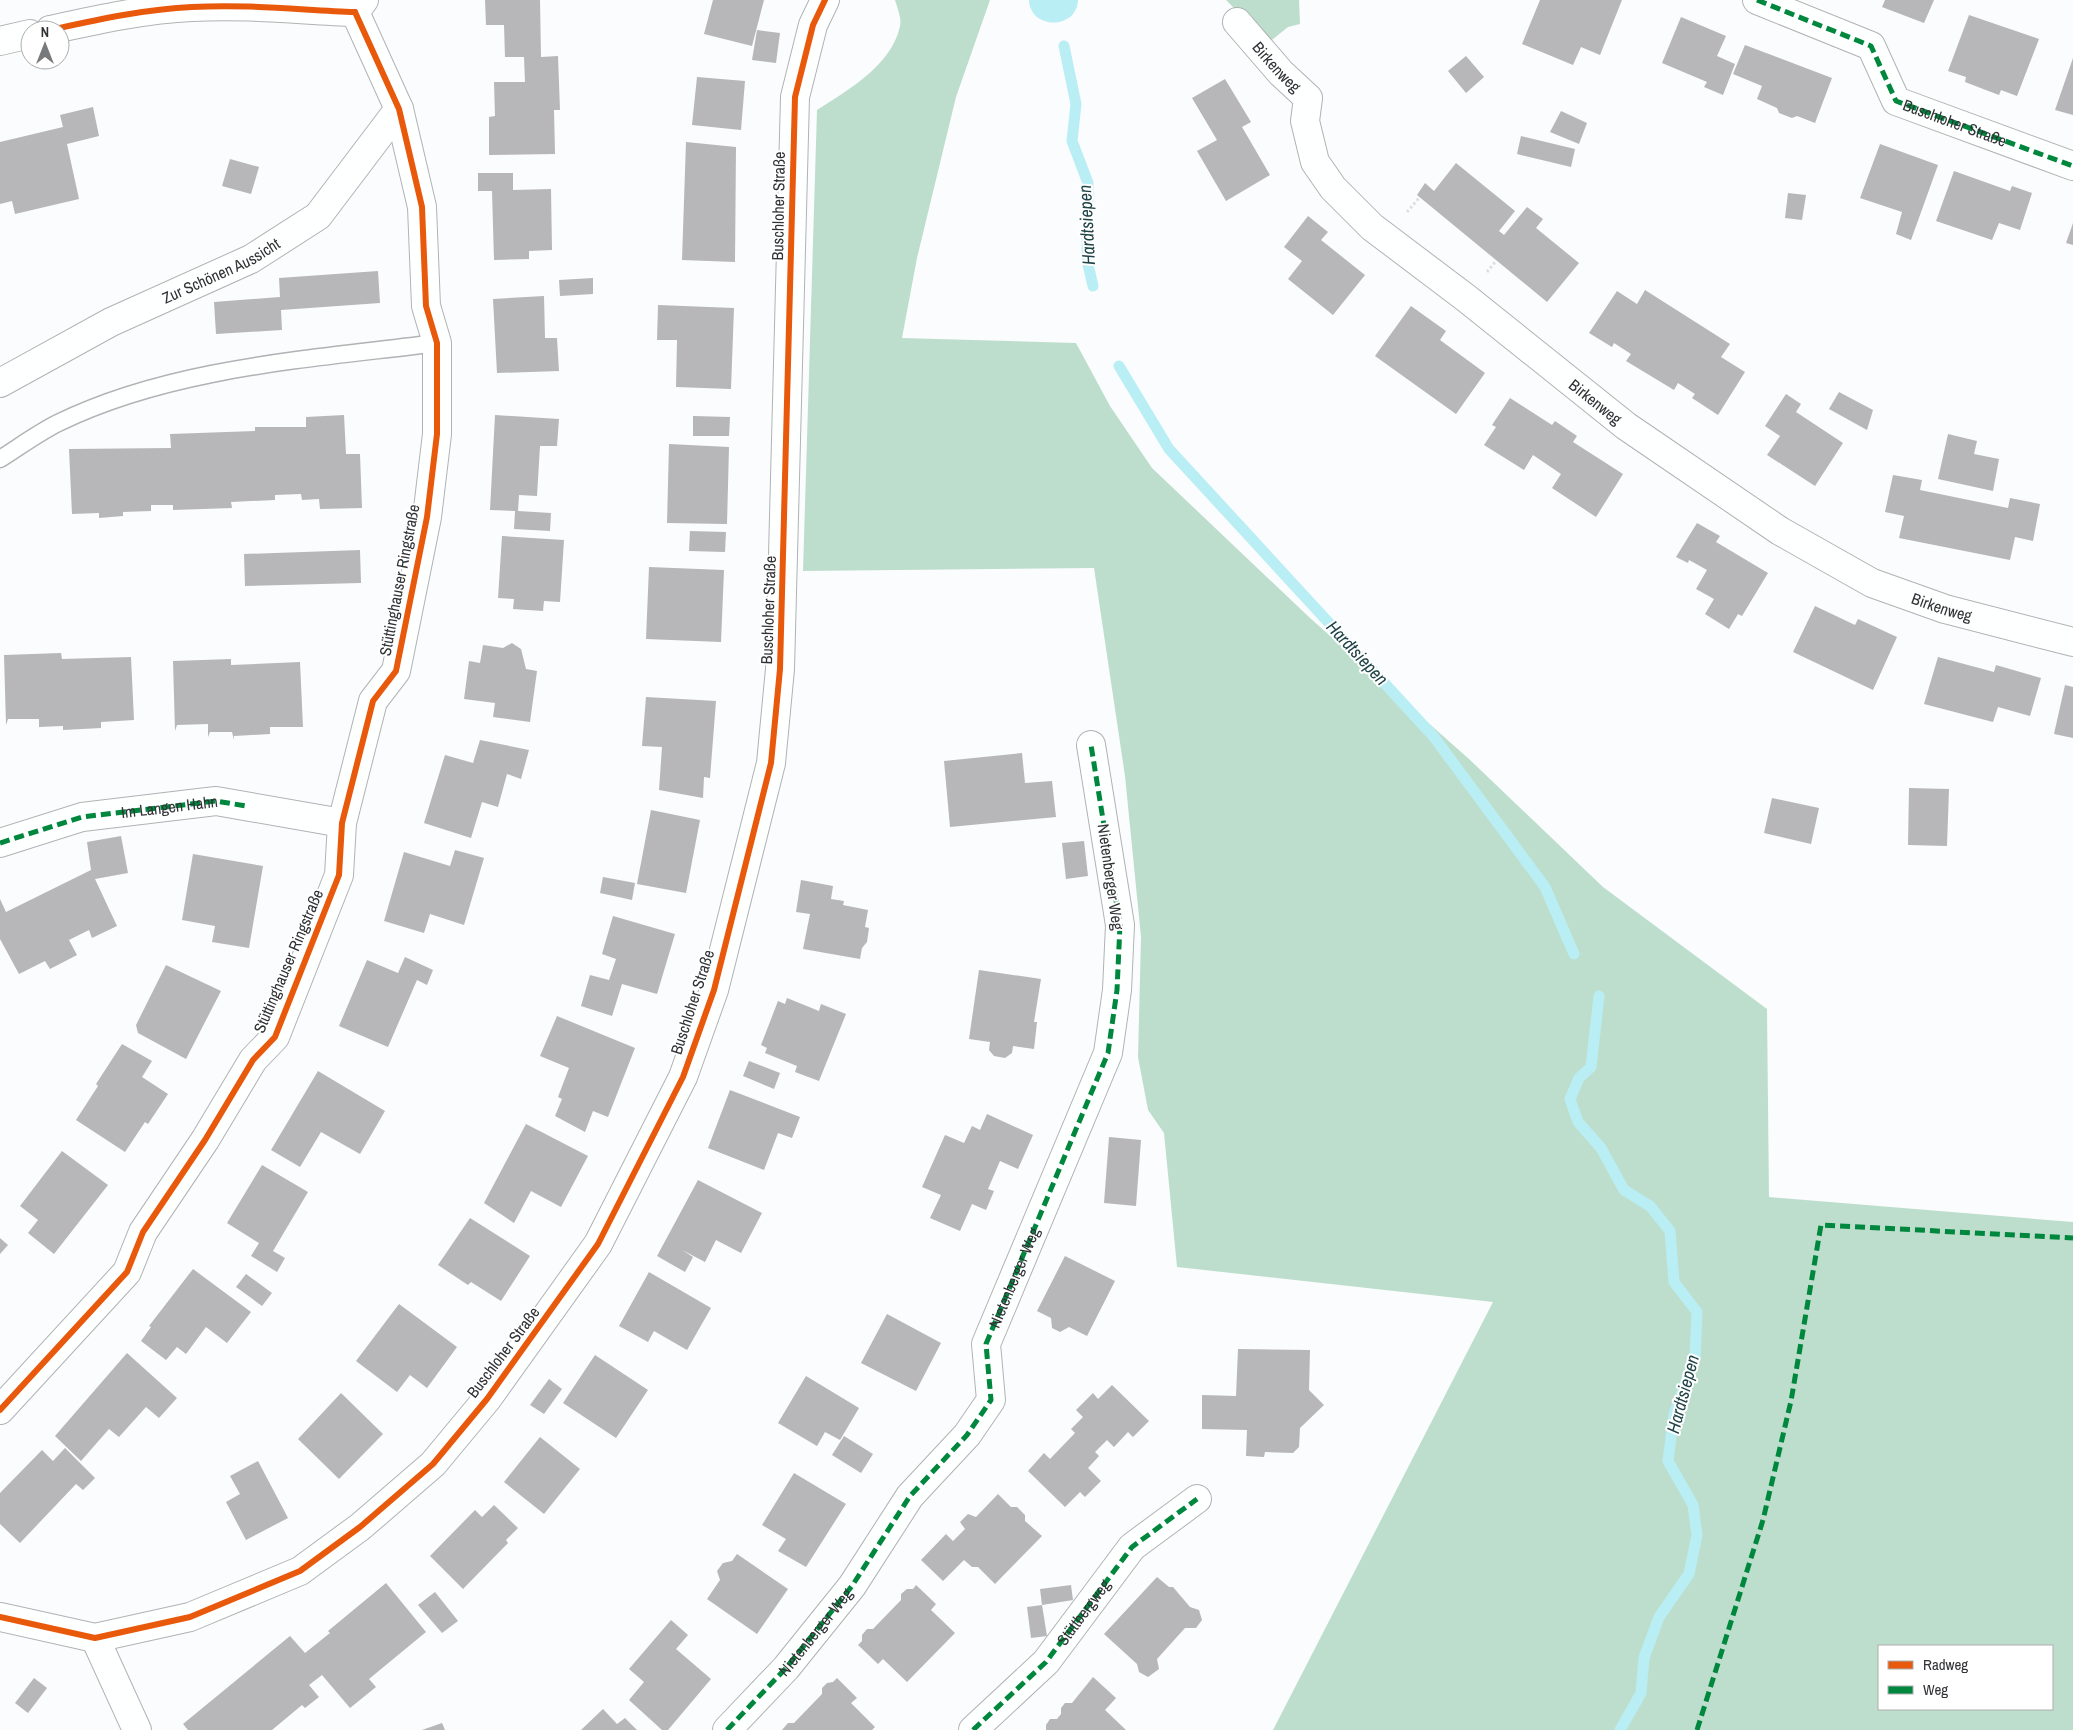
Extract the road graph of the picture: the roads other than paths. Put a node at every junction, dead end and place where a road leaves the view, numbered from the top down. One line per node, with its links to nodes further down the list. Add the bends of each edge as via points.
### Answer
1 (826, 0): 21 (street, Buschloher Straße, via 813,25 795,96 780,669 771,762 714,990 683,1077 598,1244 487,1399 432,1464 360,1526 300,1571 190,1617)
2 (1757, 0): 10 (street, Buschloher Straße, via 1871,46 1896,102)
3 (359, 6): 4 (street); 9 (street, Stüttinghauser Ringstraße)
4 (107, 9): 6 (street)
5 (1237, 22): 14 (street, Birkenweg, via 1281,73 1308,98 1305,121 1315,162 1334,188 1372,227 1626,426 1780,531 1872,583 1945,609)
6 (70, 23)
7 (20, 36): 8 (street)
8 (0, 41)
9 (399, 109): 11 (street, Stüttinghauser Ringstraße, via 422,207 426,306); 12 (street, Zur Schönen Aussicht, via 318,216 251,259 111,322)
10 (2073, 166)
11 (437, 343): 13 (lane, via 242,369 128,395 58,423); 16 (street, Stüttinghauser Ringstraße, via 436,443 427,517 405,629 396,671 373,701)
12 (0, 384)
13 (0, 459)
14 (2073, 642)
15 (1091, 745): 23 (street, Nietenberger Weg, via 1120,925 1117,990 1104,1062 986,1344 991,1400 966,1435 910,1496 852,1586 786,1668)
16 (342, 823): 17 (street, Im Langen Hahn, via 216,801 82,817); 18 (street, Stüttinghauser Ringstraße, via 339,875 275,1037 253,1060 205,1140 143,1232 127,1272)
17 (0, 843)
18 (0, 1410)
19 (1197, 1499): 24 (street, Stüttbergweg, via 1132,1547 1046,1662)
20 (0, 1617): 21 (street, Buschloher Straße)
21 (95, 1638): 22 (street)
22 (137, 1730)
23 (727, 1730)
24 (973, 1730)

